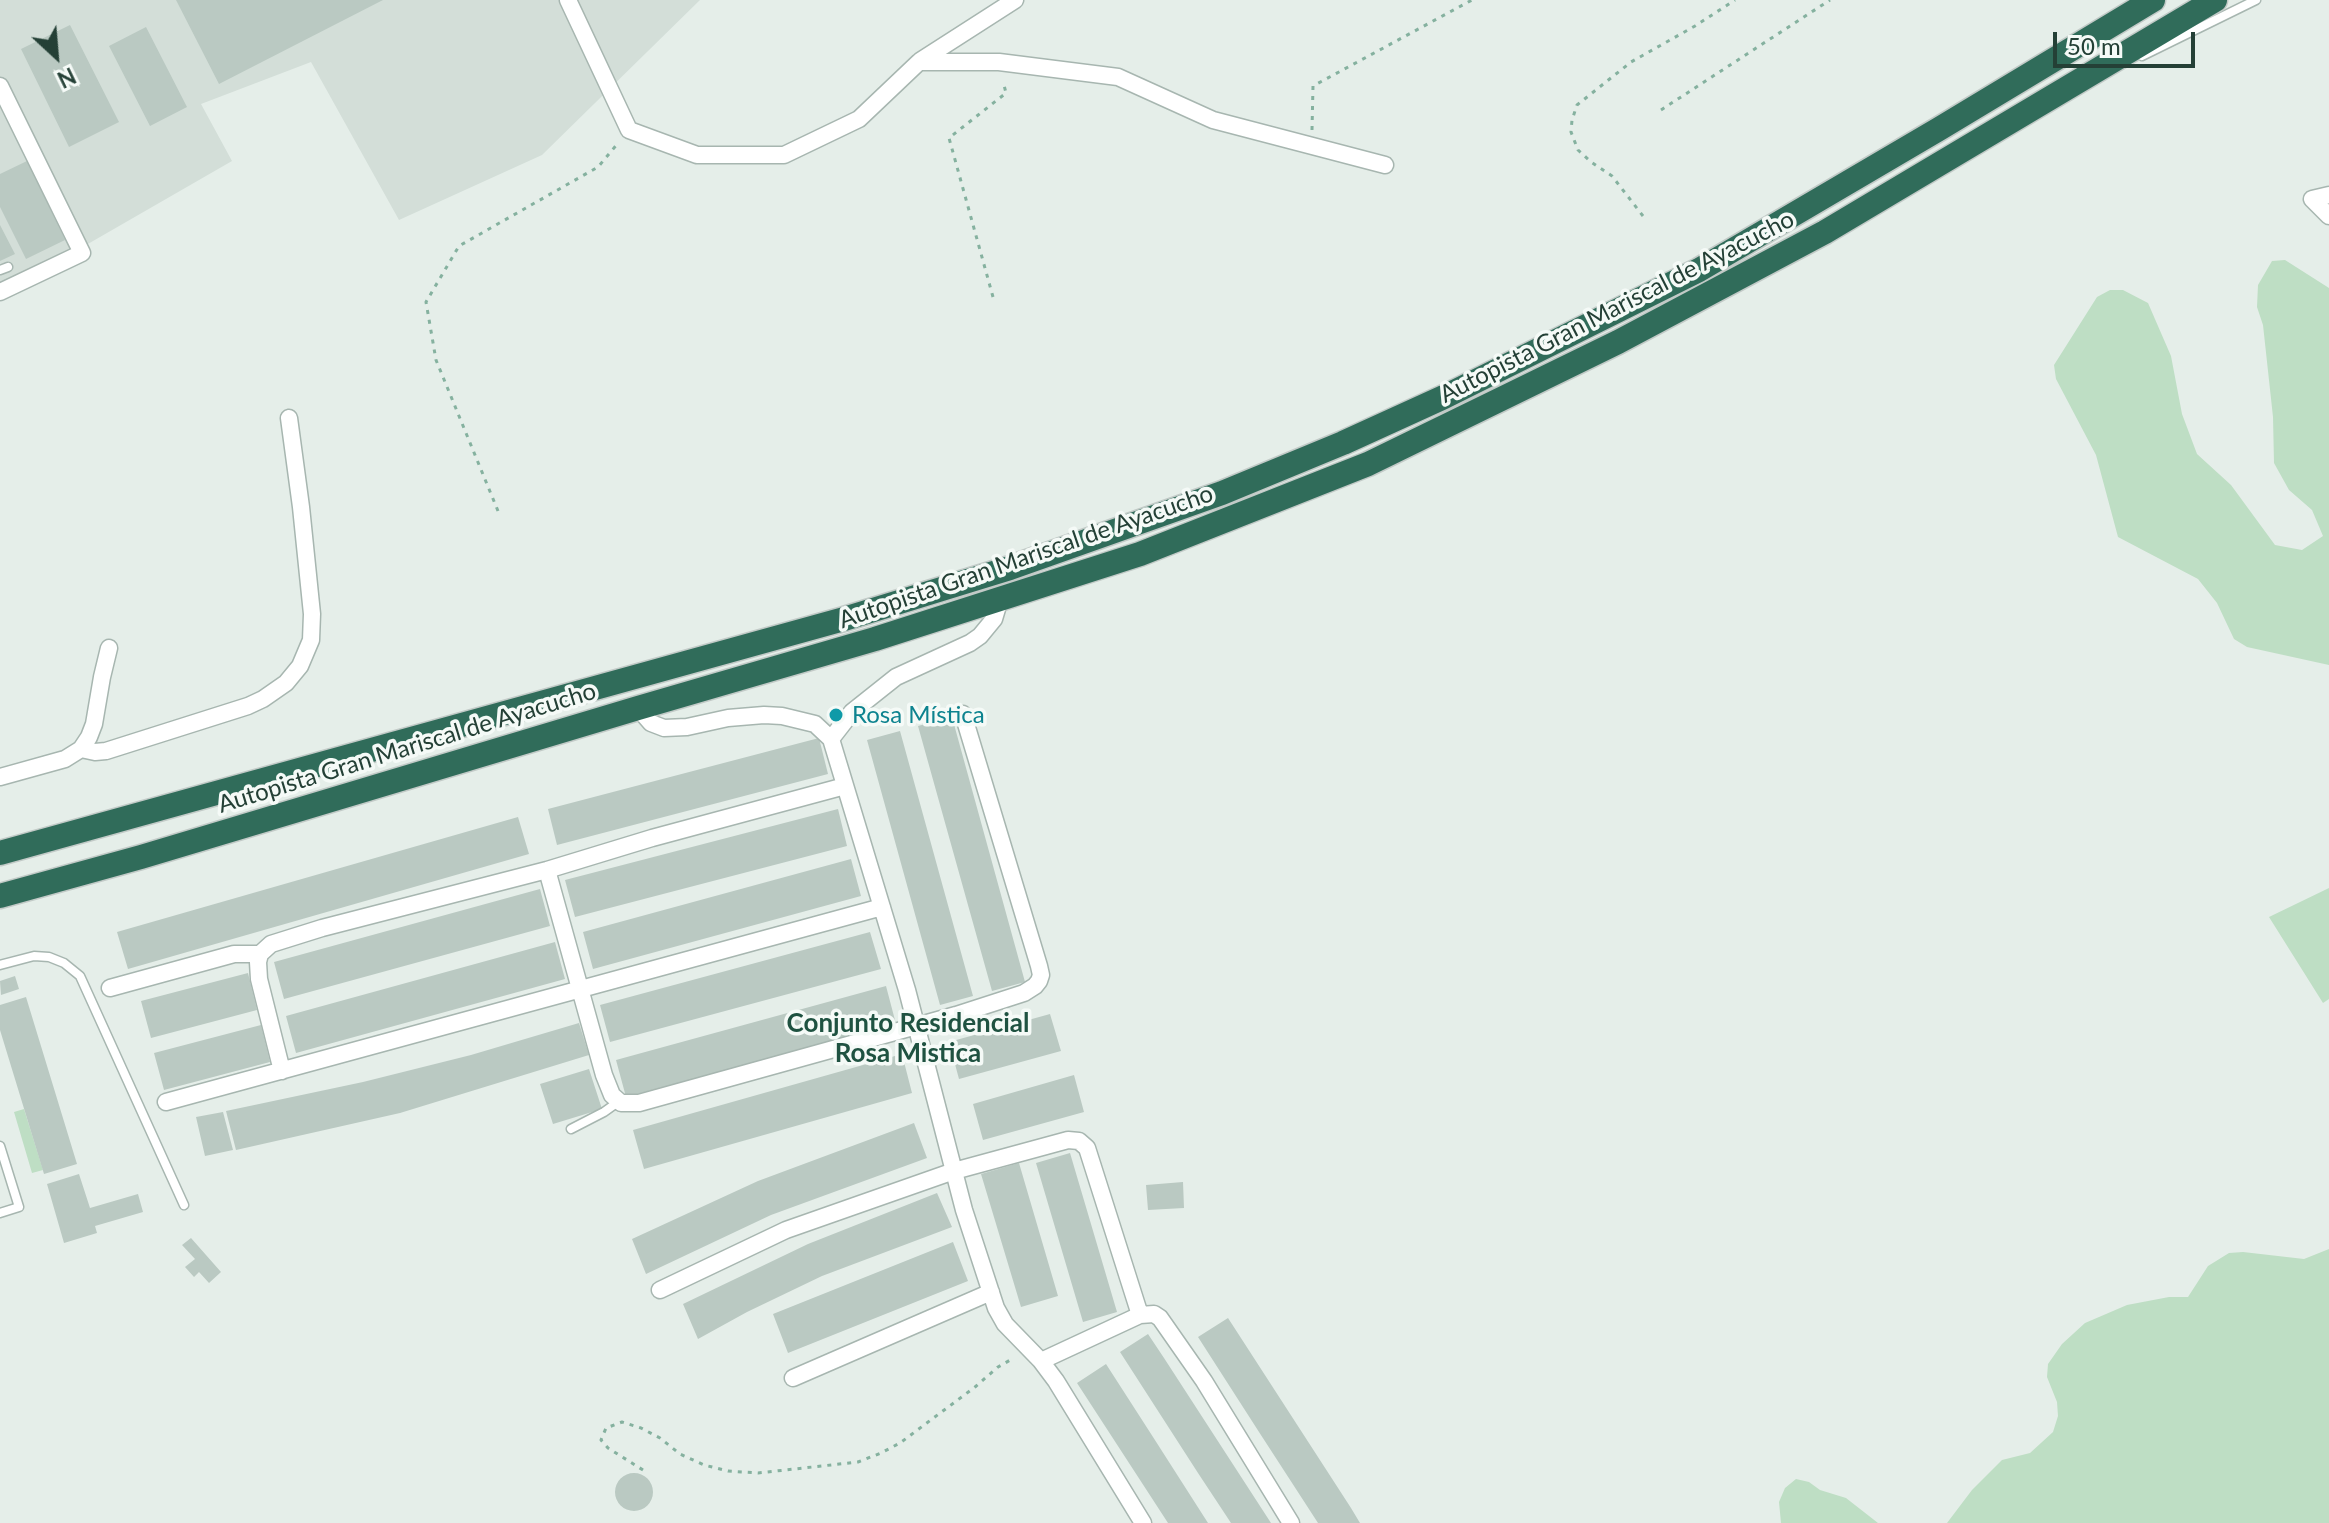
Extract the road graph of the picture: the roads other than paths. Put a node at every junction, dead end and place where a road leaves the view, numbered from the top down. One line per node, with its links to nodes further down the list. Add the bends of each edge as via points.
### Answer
1 (568, 0): 6 (street, via 629,130 697,155 784,155 859,119)
2 (1015, 0): 6 (street)
3 (2153, 0): 22 (highway, Autopista Gran Mariscal de Ayacucho, via 1699,270 1444,397 1222,493 1010,568 844,619)
4 (2215, 0): 8 (highway, Autopista Gran Mariscal de Ayacucho)
5 (2256, 0): 8 (lane)
6 (919, 62): 9 (street, via 999,62 1118,77 1213,120)
7 (0, 86): 12 (street, via 82,253)
8 (2013, 120): 14 (highway, Autopista Gran Mariscal de Ayacucho, via 1811,239 1618,342 1382,457 1140,554)
9 (1385, 165)
10 (2329, 195): 11 (street, via 2312,199)
11 (2329, 216)
12 (0, 292)
13 (289, 418): 19 (street, via 312,614 311,640 300,666 286,683 248,706 106,751)
14 (1000, 599): 16 (highway, Autopista Gran Mariscal de Ayacucho); 18 (street, via 994,619 980,636 896,677 852,712)
15 (109, 648): 19 (street, via 94,724)
16 (638, 708): 18 (street, via 664,728 782,716 815,724); 24 (highway, Autopista Gran Mariscal de Ayacucho)
17 (963, 714): 30 (street, via 1041,975 1024,993)
18 (831, 739): 21 (street)
19 (81, 749): 20 (street, via 65,759)
20 (0, 777)
21 (845, 786): 23 (street); 25 (street)
22 (0, 853)
23 (547, 870): 26 (street, via 277,941); 29 (street)
24 (0, 896)
25 (882, 907): 29 (street); 30 (street)
26 (260, 954): 28 (street, via 234,954); 31 (street, via 259,979)
27 (0, 965): 37 (lane, via 49,957 80,976)
28 (110, 988)
29 (581, 991): 31 (street); 33 (street, via 607,1085)
30 (916, 1024): 33 (street, via 639,1103); 36 (street)
31 (282, 1071): 32 (street)
32 (166, 1102)
33 (618, 1102): 34 (lane)
34 (571, 1129)
35 (0, 1146): 38 (lane, via 19,1207)
36 (954, 1171): 39 (street, via 786,1230); 40 (street); 41 (street, via 1068,1140 1085,1145)
37 (184, 1205)
38 (0, 1213)
39 (660, 1290)
40 (991, 1292): 42 (street, via 1005,1324); 43 (street)
41 (1140, 1315): 42 (street); 45 (street, via 1154,1314 1166,1323)
42 (1041, 1361): 44 (street)
43 (793, 1378)
44 (1143, 1523)
45 (1291, 1523)

